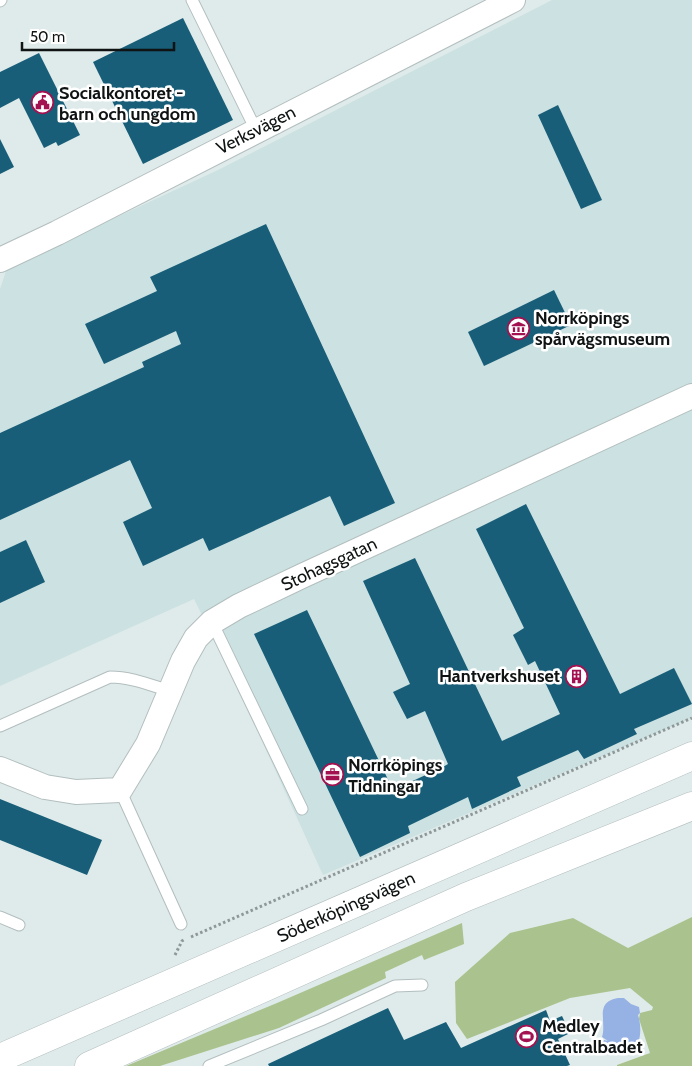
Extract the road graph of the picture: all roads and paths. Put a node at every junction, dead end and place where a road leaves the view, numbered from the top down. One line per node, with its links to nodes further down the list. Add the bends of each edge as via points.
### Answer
1 (192, 0): 3 (lane)
2 (512, 0): 3 (street, Verksvägen)
3 (256, 130): 4 (street, Verksvägen)
4 (0, 260)
5 (692, 396): 6 (street, Stohagsgatan, via 238,606)
6 (212, 622): 7 (street, Stohagsgatan, via 196,638); 14 (lane)
7 (170, 691): 9 (lane, via 130,678 110,677); 12 (street, Stohagsgatan, via 148,744)
8 (692, 718): 18 (path, via 182,941)
9 (0, 726)
10 (692, 756): 20 (main road, Söderköpingsvägen)
11 (0, 769): 12 (street, via 46,787 76,792)
12 (120, 790): 16 (lane)
13 (692, 806): 21 (main road, via 466,897)
14 (302, 809)
15 (0, 917): 17 (lane)
16 (181, 924)
17 (19, 925)
18 (173, 958)
19 (422, 985): 22 (lane, via 395,986)
20 (0, 1058)
21 (89, 1066)
22 (209, 1066)

